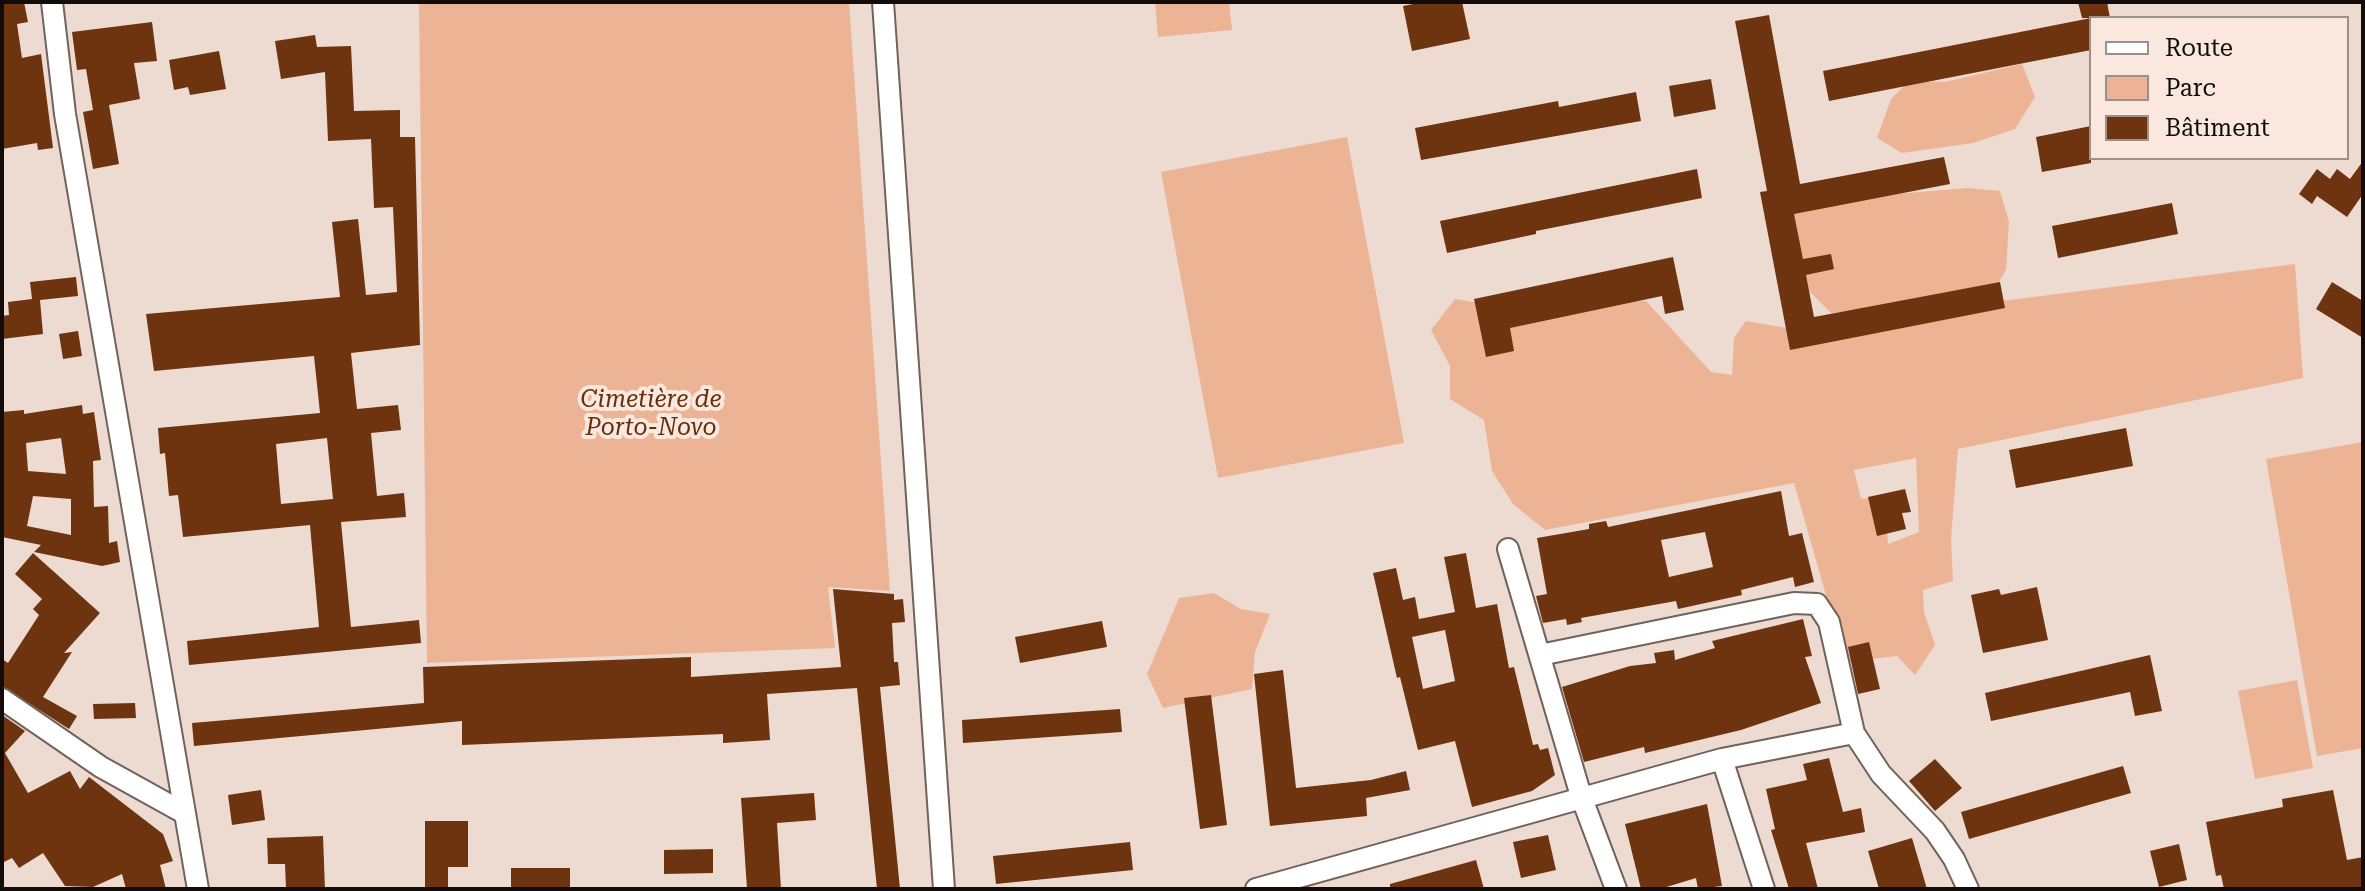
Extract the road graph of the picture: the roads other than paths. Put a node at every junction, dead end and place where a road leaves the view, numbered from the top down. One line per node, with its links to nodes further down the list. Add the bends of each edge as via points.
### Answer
1 (52, 2): 9 (street, via 65,114)
2 (883, 2): 11 (street)
3 (1508, 549): 4 (street)
4 (1540, 655): 6 (street, via 1794,603 1817,604 1829,622); 8 (street)
5 (2, 699): 9 (street, via 101,767)
6 (1854, 733): 7 (street); 15 (street, via 1881,774 1935,831)
7 (1722, 759): 8 (street); 14 (street)
8 (1581, 796): 12 (street); 13 (street)
9 (184, 813): 10 (street)
10 (198, 889)
11 (944, 889)
12 (1256, 889)
13 (1616, 889)
14 (1764, 889)
15 (1968, 889)

